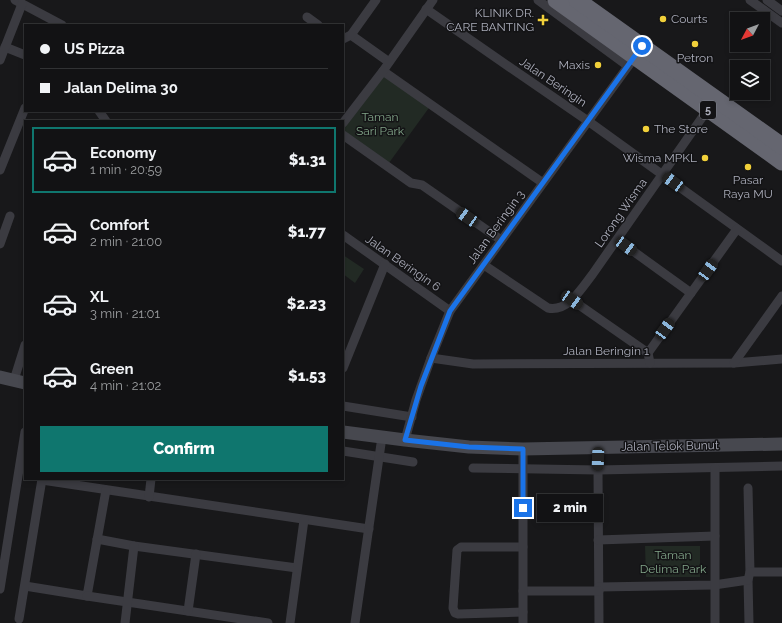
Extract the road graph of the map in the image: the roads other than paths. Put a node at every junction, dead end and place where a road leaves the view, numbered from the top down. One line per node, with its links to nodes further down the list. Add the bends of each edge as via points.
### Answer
1 (376, 0): 15 (street)
2 (433, 0): 9 (street)
3 (538, 0): 18 (street)
4 (556, 0): 18 (highway, 5)
5 (577, 0): 18 (highway, 5)
6 (750, 0): 12 (street)
7 (768, 0): 10 (street)
8 (19, 2): 13 (street); 16 (street)
9 (426, 9): 20 (street); 24 (street, Jalan Beringin)
10 (782, 10)
11 (307, 17): 14 (street)
12 (782, 23)
13 (60, 24)
14 (317, 24)
15 (347, 37): 20 (street)
16 (5, 47): 17 (street); 19 (street)
17 (24, 55)
18 (635, 56): 22 (highway, 5); 24 (street, Jalan Beringin 3); 27 (highway, 5)
19 (0, 60)
20 (389, 62): 21 (street)
21 (383, 71): 25 (street); 31 (street)
22 (708, 109): 28 (highway, 5); 30 (street, Lorong Wisma)
23 (24, 110): 29 (street)
24 (588, 121): 30 (street, Jalan Beringin); 31 (street, Jalan Beringin 3)
25 (344, 122)
26 (344, 136): 35 (street, via 411,183 422,185)
27 (782, 146)
28 (782, 162)
29 (0, 170)
30 (663, 175): 33 (street, Jalan Beringin); 43 (street, Lorong Wisma)
31 (542, 184): 35 (street, Jalan Beringin 3)
32 (10, 216): 36 (street)
33 (738, 229): 38 (street, Jalan Beringin); 41 (street)
34 (344, 236): 39 (street, Jalan Beringin 6)
35 (501, 240): 40 (street, Jalan Beringin 3)
36 (0, 244)
37 (626, 246): 41 (street)
38 (782, 261)
39 (385, 264): 44 (street, Jalan Beringin 6); 51 (street)
40 (484, 265): 43 (street, Lorong Wisma, via 548,308 553,309); 44 (street, Jalan Beringin 3)
41 (691, 293): 46 (street)
42 (782, 296): 50 (street)
43 (572, 300): 46 (street)
44 (450, 311): 47 (street, Jalan Beringin 3)
45 (24, 352): 53 (street)
46 (648, 353): 49 (street)
47 (431, 358): 49 (street, Jalan Beringin 1, via 473,364); 55 (street, Jalan Beringin 3)
48 (782, 359): 50 (street, Jalan Beringin 1)
49 (650, 363): 50 (street, Jalan Beringin 1)
50 (734, 363)
51 (344, 366)
52 (0, 377): 53 (street)
53 (20, 381)
54 (344, 406): 55 (street)
55 (412, 417): 59 (street, Jalan Beringin 3)
56 (344, 432): 57 (street, Jalan Telok Bunut)
57 (382, 437): 59 (street, Jalan Telok Bunut); 64 (street)
58 (24, 438): 89 (street)
59 (405, 440): 62 (street, Jalan Telok Bunut, via 469,447)
60 (782, 444): 61 (street, Jalan Telok Bunut)
61 (599, 447): 62 (street, Jalan Telok Bunut); 70 (street)
62 (523, 449): 69 (street)
63 (344, 451): 64 (street)
64 (380, 457): 65 (street); 77 (street)
65 (413, 462)
66 (782, 466): 68 (street)
67 (473, 468): 69 (street)
68 (715, 468): 70 (street); 78 (street)
69 (524, 469): 70 (street); 82 (street)
70 (598, 470): 80 (street)
71 (42, 480): 74 (street); 88 (street)
72 (151, 480): 75 (street)
73 (748, 488): 86 (street)
74 (106, 490): 75 (street); 79 (street)
75 (149, 496): 76 (street)
76 (304, 520): 77 (street); 84 (street)
77 (369, 529): 102 (street)
78 (715, 536): 80 (street); 87 (street)
79 (97, 539): 81 (street); 92 (street)
80 (598, 540): 90 (street)
81 (134, 546): 83 (street); 93 (street)
82 (523, 547): 91 (street); 95 (street, via 458,548 453,608 458,614)
83 (196, 554): 84 (street); 94 (street)
84 (298, 568): 101 (street)
85 (782, 572): 86 (street)
86 (749, 576): 87 (street); 106 (street)
87 (714, 585): 90 (street); 105 (street)
88 (24, 586): 92 (street); 97 (street)
89 (0, 589)
90 (599, 589): 91 (street); 104 (street)
91 (523, 591): 95 (street)
92 (87, 596): 93 (street)
93 (127, 602): 94 (street); 98 (street)
94 (188, 611): 96 (street)
95 (523, 612): 103 (street)
96 (202, 614): 99 (street); 100 (street)
97 (19, 619)
98 (125, 623)
99 (200, 623)
100 (263, 623)
101 (290, 623)
102 (355, 623)
103 (523, 623)
104 (599, 623)
105 (715, 623)
106 (749, 623)

